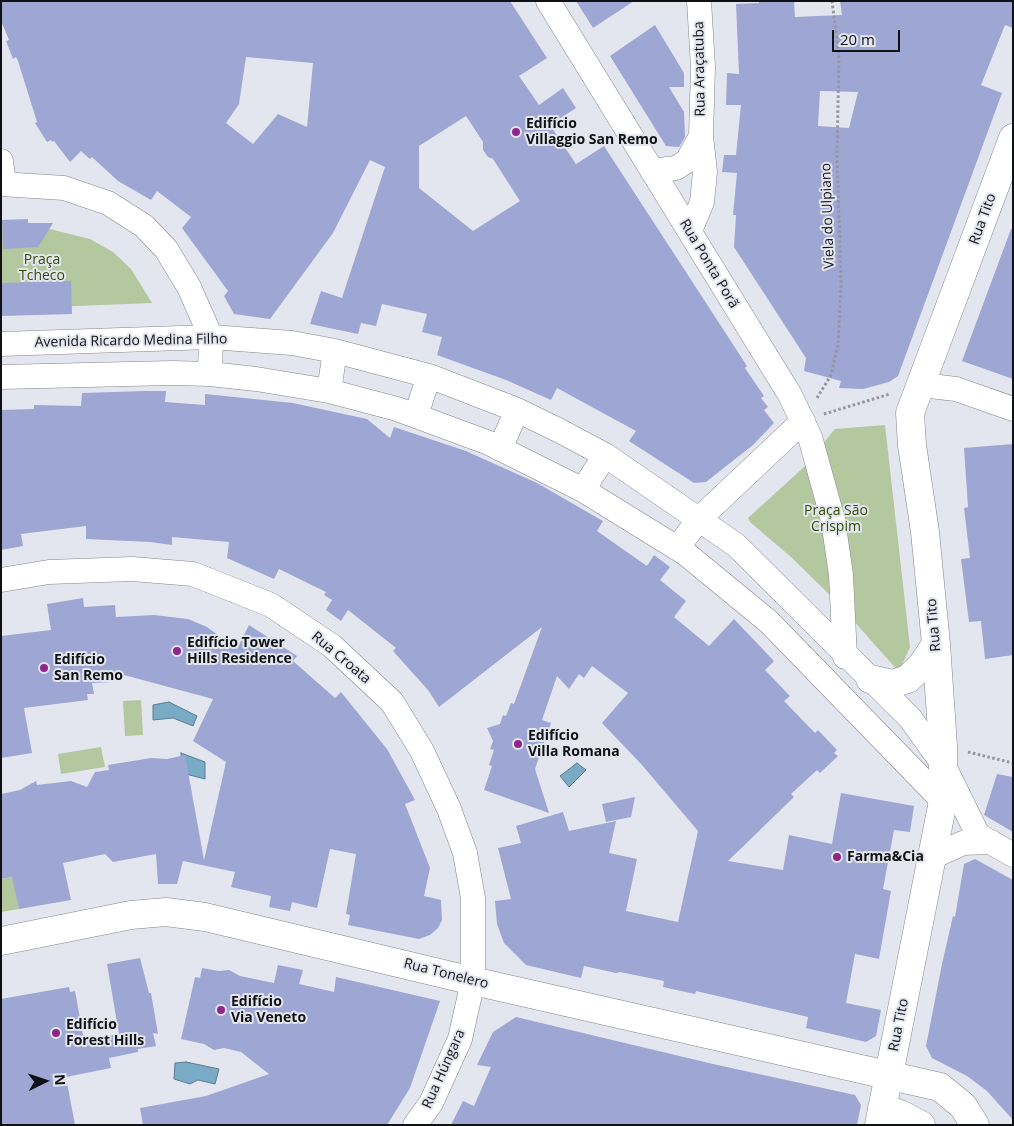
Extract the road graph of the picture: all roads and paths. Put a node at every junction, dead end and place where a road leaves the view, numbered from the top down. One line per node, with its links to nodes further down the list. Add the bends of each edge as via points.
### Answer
1 (548, 1): 6 (street, Rua Ponta Porã)
2 (699, 1): 4 (street, Rua Araçatuba, via 703,67)
3 (832, 1): 20 (path, Viela do Ulpiano, via 838,56 841,285 838,345 831,375)
4 (701, 136): 6 (street, Rua Araçatuba, via 687,161 676,168); 8 (street, Rua Araçatuba, via 705,172 702,202)
5 (1013, 138): 14 (main road, Rua Tito)
6 (652, 171): 8 (street, Rua Ponta Porã)
7 (2, 176): 9 (street, via 64,188 108,203 144,226 166,249 189,287)
8 (690, 232): 20 (street, Rua Ponta Porã, via 790,395)
9 (211, 337): 10 (street, Avenida Ricardo Medina Filho); 11 (street, Avenida Ricardo Medina Filho, via 292,343); 12 (street)
10 (1, 344)
11 (335, 351): 13 (street, Avenida Ricardo Medina Filho); 16 (street)
12 (210, 374): 15 (street); 16 (street)
13 (428, 376): 18 (street, Avenida Ricardo Medina Filho); 19 (street)
14 (926, 376): 17 (street); 20 (path); 27 (main road, Rua Tito, via 910,413)
15 (1, 377)
16 (329, 391): 19 (street)
17 (1013, 409)
18 (517, 410): 21 (street); 22 (street, Avenida Ricardo Medina Filho)
19 (416, 415): 21 (street)
20 (803, 422): 24 (street); 28 (street, via 821,470 833,520 841,575)
21 (500, 449): 23 (street)
22 (605, 455): 23 (street); 24 (street, Avenida Ricardo Medina Filho)
23 (583, 490): 25 (street)
24 (700, 518): 25 (street); 28 (street, via 736,545)
25 (677, 548): 30 (street, via 769,622)
26 (1, 580): 38 (street, Rua Croata, via 49,572 132,569 193,574 271,605 332,646 392,702 422,752 449,809 465,853 473,898)
27 (936, 644): 29 (main road, via 908,679 892,684); 31 (main road, Rua Tito)
28 (844, 651): 29 (street); 30 (street)
29 (870, 679): 31 (street)
30 (849, 705): 33 (street)
31 (943, 755): 32 (path); 33 (main road, Rua Tito); 34 (street, via 973,828)
32 (1013, 763)
33 (944, 801): 36 (main road, Rua Tito)
34 (991, 842): 35 (street); 36 (street, via 963,843)
35 (1013, 855)
36 (932, 857): 39 (main road, Rua Tito)
37 (1, 941): 38 (main road, Rua Tonelero, via 131,915 166,912 205,917)
38 (474, 981): 39 (main road, Rua Tonelero); 41 (street, Rua Húngara, via 460,1039 431,1103)
39 (889, 1075): 40 (main road, Rua Tito); 43 (main road, Rua Tonelero, via 940,1088 963,1106)
40 (881, 1116): 42 (main road, via 900,1114)
41 (415, 1125)
42 (921, 1125)
43 (975, 1125)

